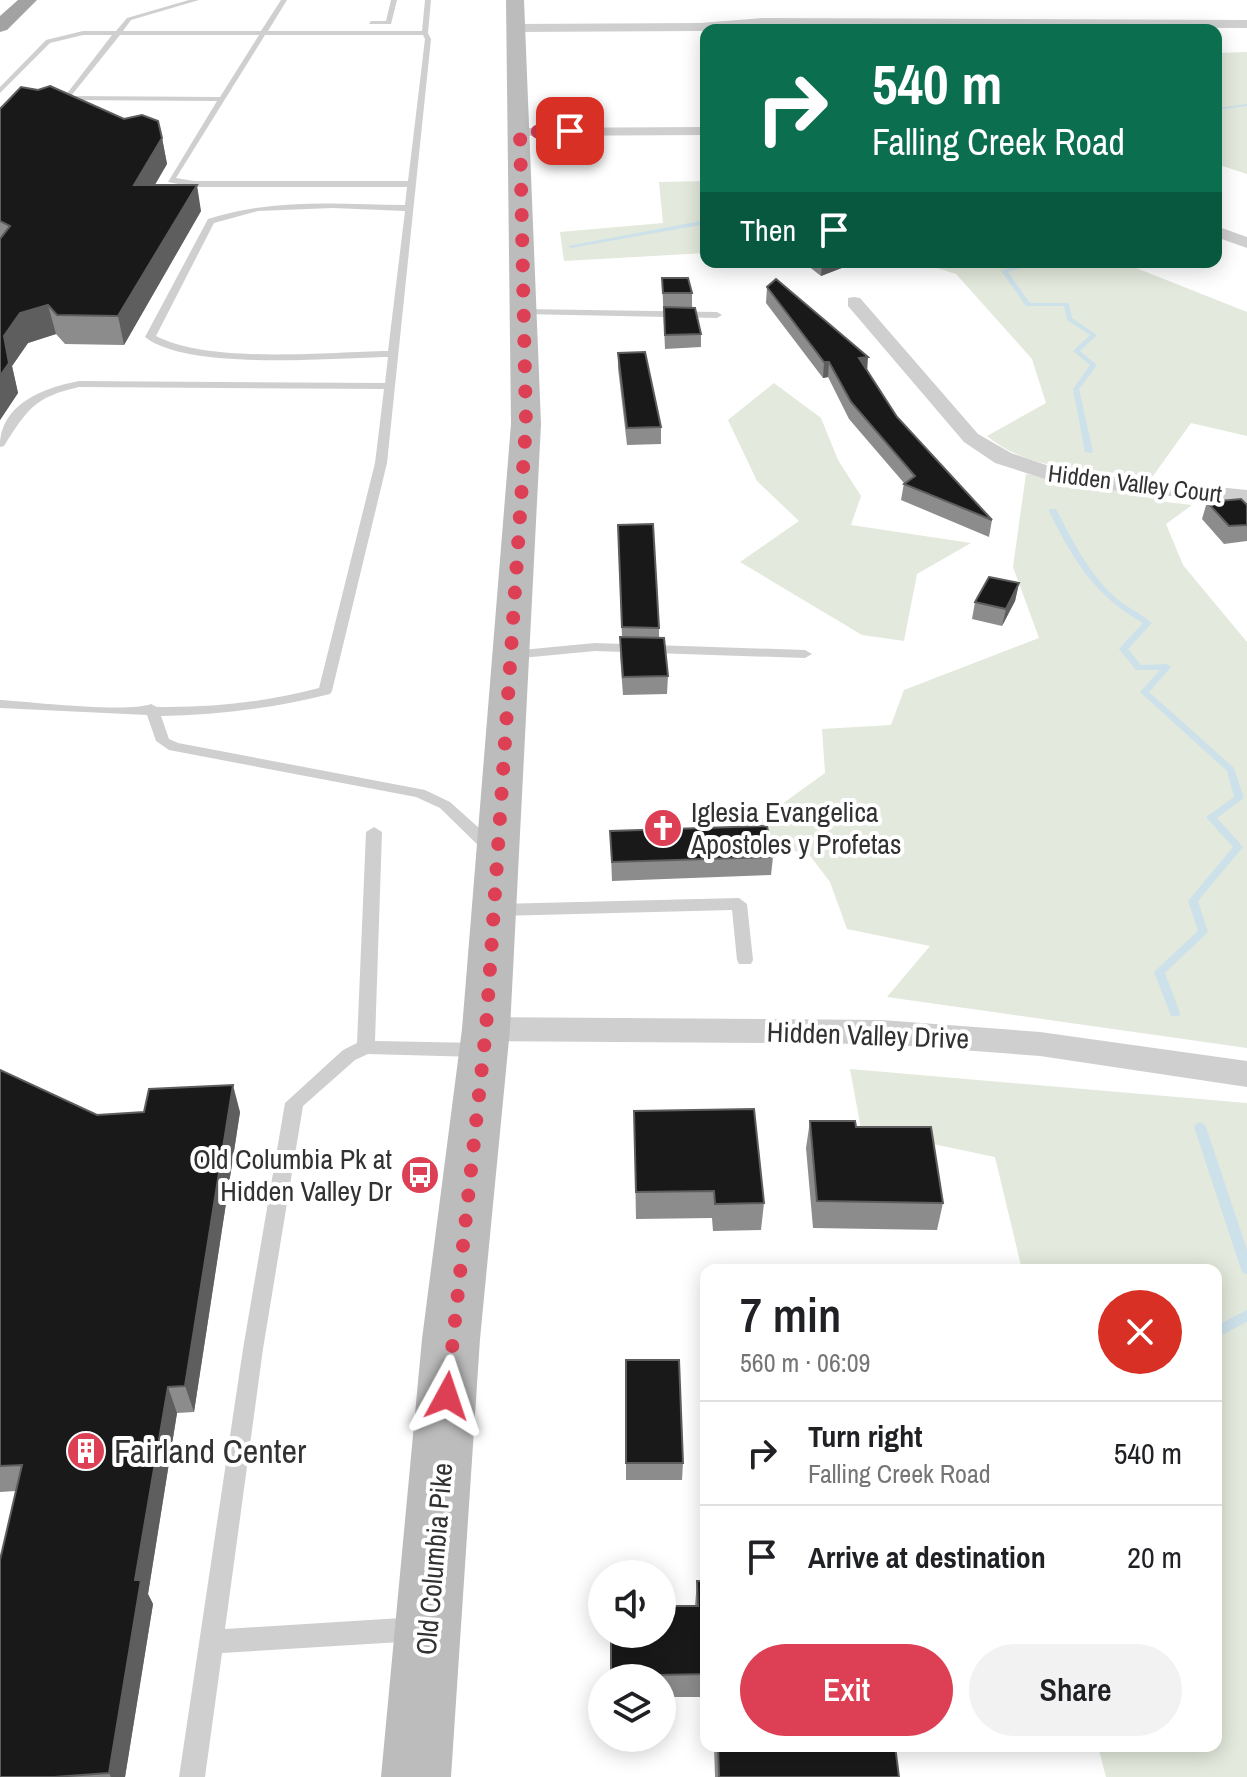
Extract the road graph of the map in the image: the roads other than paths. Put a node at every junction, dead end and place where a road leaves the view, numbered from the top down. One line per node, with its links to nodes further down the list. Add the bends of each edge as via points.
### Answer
1 (28, 0): 17 (highway)
2 (196, 0): 9 (lane)
3 (284, 0): 13 (lane)
4 (394, 0): 13 (lane, via 389,23)
5 (428, 0): 21 (lane)
6 (877, 3): 10 (street)
7 (1074, 6): 14 (street)
8 (515, 14): 18 (street); 25 (main road, Old Columbia Pike)
9 (126, 22): 11 (lane); 19 (lane)
10 (887, 22): 14 (street); 15 (street)
11 (158, 23)
12 (205, 23): 13 (lane)
13 (269, 23): 20 (lane)
14 (1086, 23): 16 (street)
15 (830, 24)
16 (1247, 24)
17 (0, 26)
18 (700, 27)
19 (117, 32): 20 (lane); 22 (lane, via 48,41); 23 (lane, via 65,98)
20 (263, 33): 21 (lane); 23 (lane)
21 (425, 33): 26 (lane)
22 (0, 91)
23 (222, 99): 26 (lane, via 171,180)
24 (700, 131): 25 (street)
25 (520, 132): 31 (main road, Old Columbia Pike)
26 (410, 184): 27 (lane)
27 (408, 208): 33 (lane); 33 (lane, via 261,208 211,221 150,337 160,347 217,354)
28 (1222, 233): 29 (street)
29 (1247, 243)
30 (854, 302): 36 (street, Hidden Valley Court, via 971,438 1003,458 1064,478)
31 (524, 312): 32 (lane); 38 (main road, Old Columbia Pike, via 526,424)
32 (717, 315)
33 (395, 354): 34 (lane)
34 (391, 386): 35 (lane, via 79,384 27,401); 40 (lane, via 365,540 325,691 240,709)
35 (0, 444)
36 (1247, 497)
37 (805, 654): 38 (lane, via 595,647)
38 (511, 655): 42 (main road, Old Columbia Pike)
39 (0, 704): 40 (lane)
40 (151, 708): 42 (lane, via 163,741 174,747 420,793 445,805)
41 (374, 832): 46 (lane)
42 (497, 854): 43 (main road, Old Columbia Pike)
43 (494, 911): 44 (lane, via 739,904); 45 (main road, Old Columbia Pike)
44 (745, 960)
45 (485, 1040): 46 (lane); 47 (street, Hidden Valley Drive, via 882,1032 1040,1044); 48 (main road, Old Columbia Pike, via 451,1339)
46 (366, 1047): 49 (lane, via 349,1055 294,1103)
47 (1247, 1074)
48 (428, 1628): 49 (lane); 51 (main road, Old Columbia Pike)
49 (211, 1642): 50 (lane)
50 (192, 1777)
51 (416, 1777)

